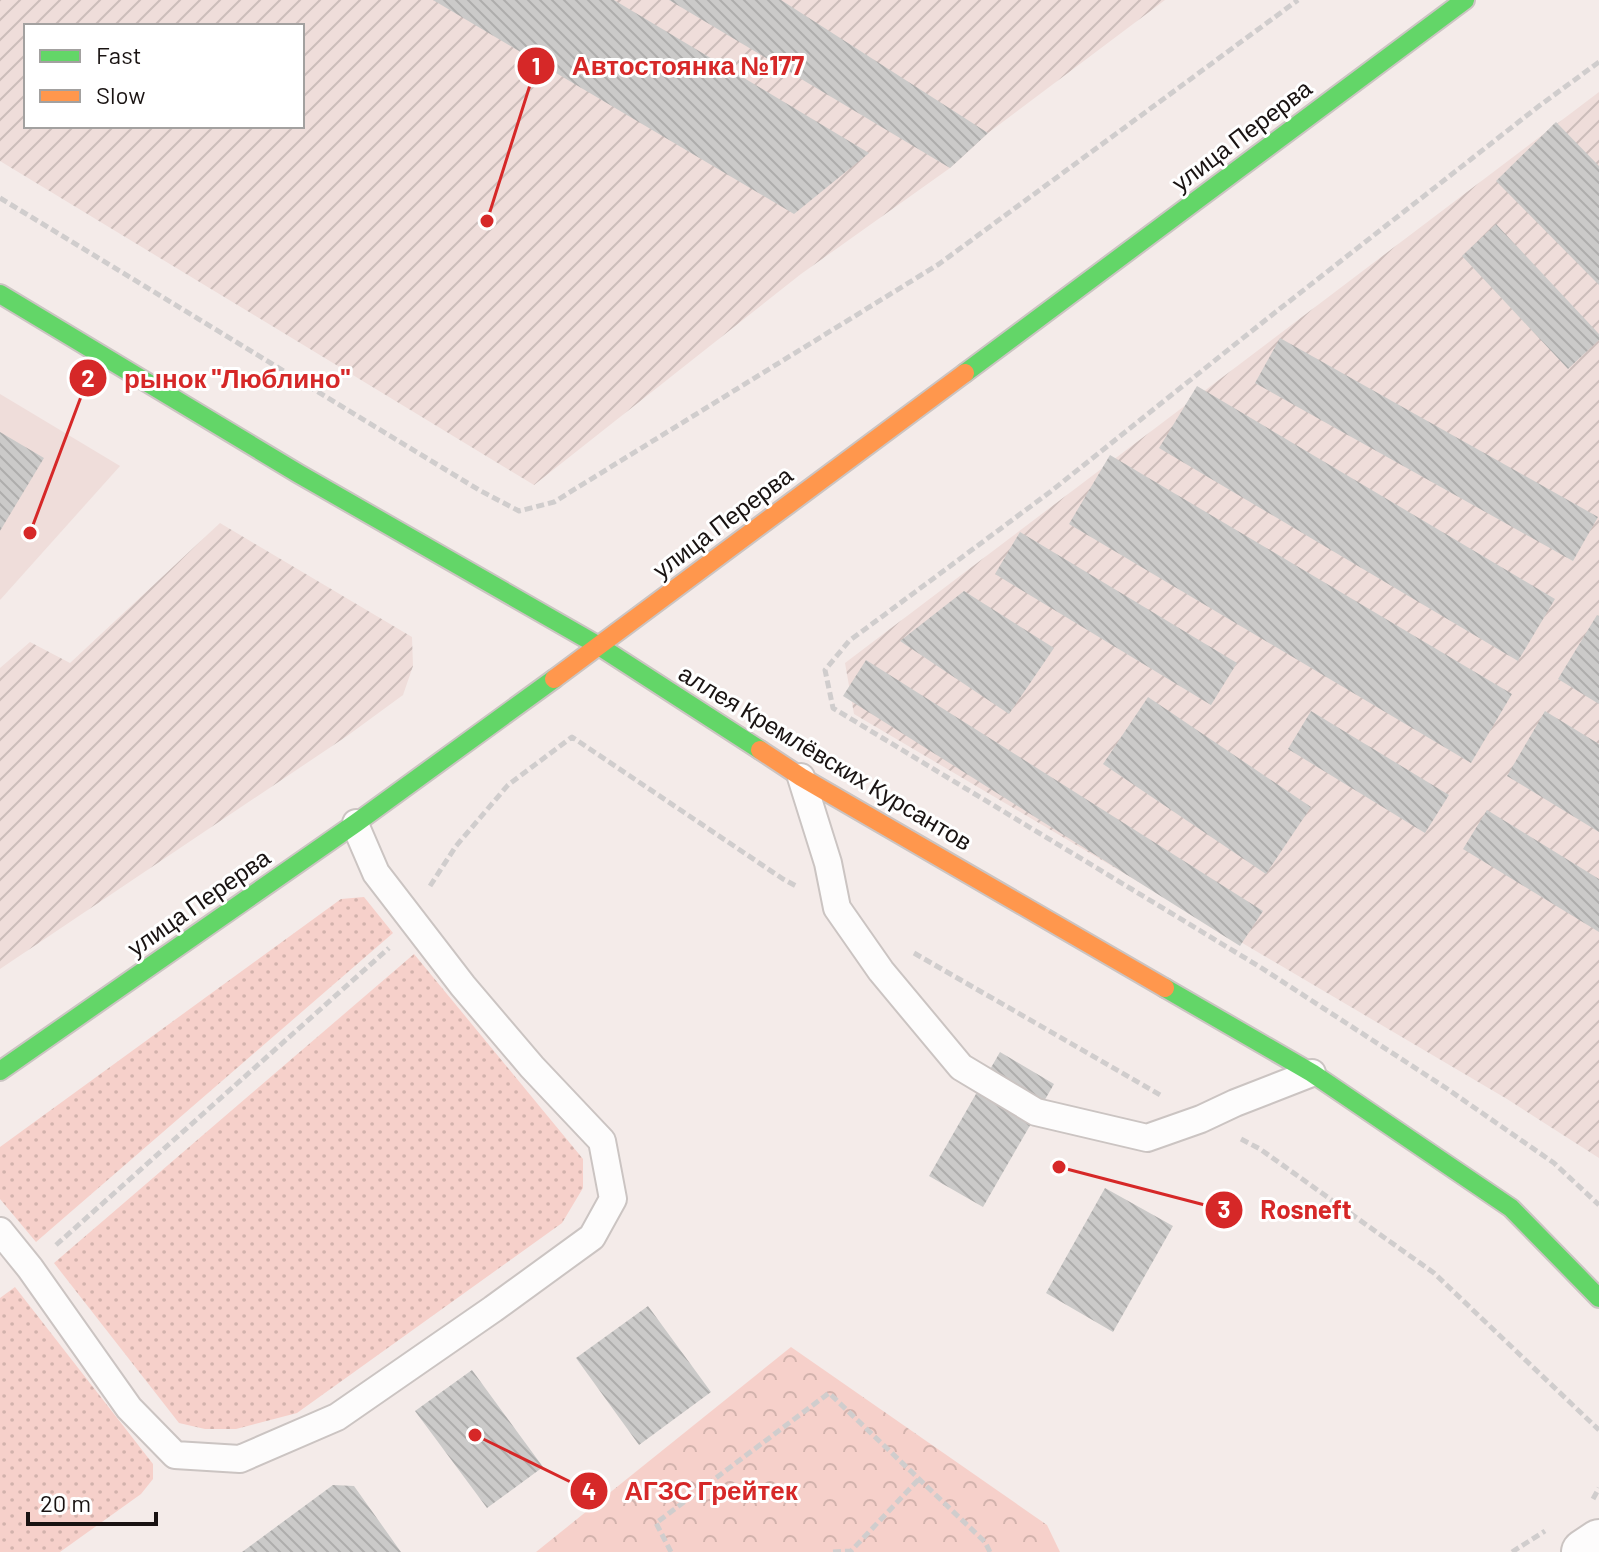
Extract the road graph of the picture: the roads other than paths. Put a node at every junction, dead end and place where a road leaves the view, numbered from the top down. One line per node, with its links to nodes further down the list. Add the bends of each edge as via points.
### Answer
1 (1465, 0): 3 (main road, улица Перерва)
2 (0, 294): 3 (main road, аллея Кремлёвских Курсантов)
3 (599, 646): 4 (main road, аллея Кремлёвских Курсантов); 5 (main road, улица Перерва)
4 (801, 777): 7 (main road, аллея Кремлёвских Курсантов); 7 (lane, via 837,908 881,971 961,1067 1036,1112 1147,1138)
5 (356, 823): 6 (main road, улица Перерва); 8 (lane, via 376,873 463,986 602,1141 613,1199 592,1237 337,1417 240,1459 175,1455 129,1408)
6 (0, 1071)
7 (1312, 1073): 9 (main road, аллея Кремлёвских Курсантов, via 1511,1208)
8 (0, 1231)
9 (1599, 1298)
10 (1599, 1542): 11 (street)
11 (1584, 1552)

